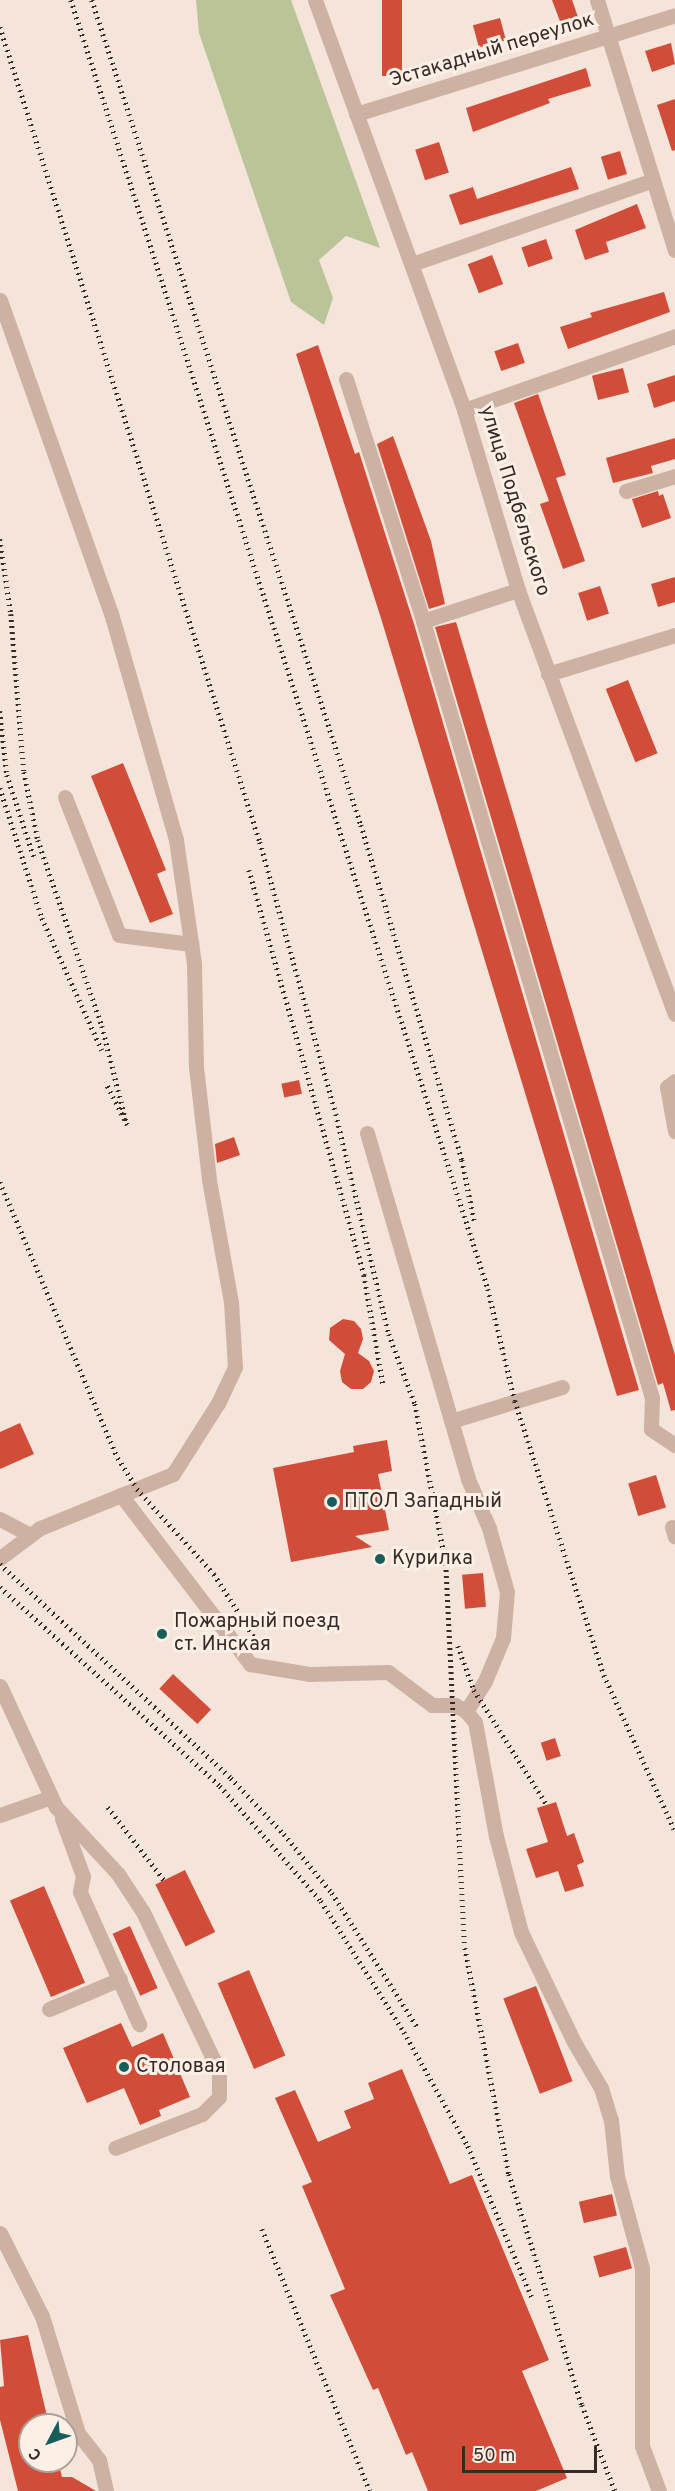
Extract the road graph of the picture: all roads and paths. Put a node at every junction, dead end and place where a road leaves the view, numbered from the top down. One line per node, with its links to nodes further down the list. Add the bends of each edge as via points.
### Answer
1 (315, 0): 5 (street, улица Подбельского)
2 (597, 0): 4 (street)
3 (675, 15): 4 (street, Эстакадный переулок)
4 (609, 37): 5 (street, Эстакадный переулок); 6 (street)
5 (356, 114): 9 (street, улица Подбельского)
6 (653, 180): 7 (street); 9 (street)
7 (673, 233): 8 (street)
8 (675, 250)
9 (412, 264): 13 (street, улица Подбельского)
10 (0, 300): 21 (street, via 111,613 176,840)
11 (675, 336): 13 (street)
12 (346, 379): 17 (street)
13 (464, 410): 16 (street, улица Подбельского)
14 (675, 476): 15 (street)
15 (626, 491)
16 (518, 590): 17 (street); 19 (street, улица Подбельского)
17 (423, 621): 28 (street, via 652,1398 651,1429)
18 (675, 635): 19 (street)
19 (548, 674): 22 (street, улица Подбельского)
20 (65, 797): 21 (street, via 119,934)
21 (191, 945): 29 (street, via 196,1067 209,1180 231,1302 235,1367 184,1463 174,1474)
22 (675, 1014)
23 (675, 1081): 24 (street, via 667,1087)
24 (675, 1131)
25 (367, 1133): 27 (street)
26 (562, 1388): 27 (street)
27 (451, 1421): 34 (street, via 507,1592 503,1638)
28 (675, 1445)
29 (121, 1495): 31 (street); 34 (street, via 250,1664 310,1674 378,1669 388,1672 432,1705 455,1705)
30 (0, 1519): 31 (street)
31 (30, 1535): 32 (street)
32 (0, 1558)
33 (0, 1686): 35 (street)
34 (466, 1711): 43 (street, via 475,1722 496,1836 521,1932 574,2042 601,2088 611,2120 617,2176 642,2268 642,2446)
35 (55, 1804): 36 (street); 37 (street, via 83,1876 80,1892); 40 (street, via 118,1874 143,1912 219,2071 219,2097 202,2114)
36 (0, 1815)
37 (120, 1979): 38 (street); 39 (street)
38 (49, 2009)
39 (139, 2024)
40 (116, 2148)
41 (0, 2233): 42 (street, via 42,2316 78,2433 99,2460)
42 (106, 2491)
43 (659, 2491)

